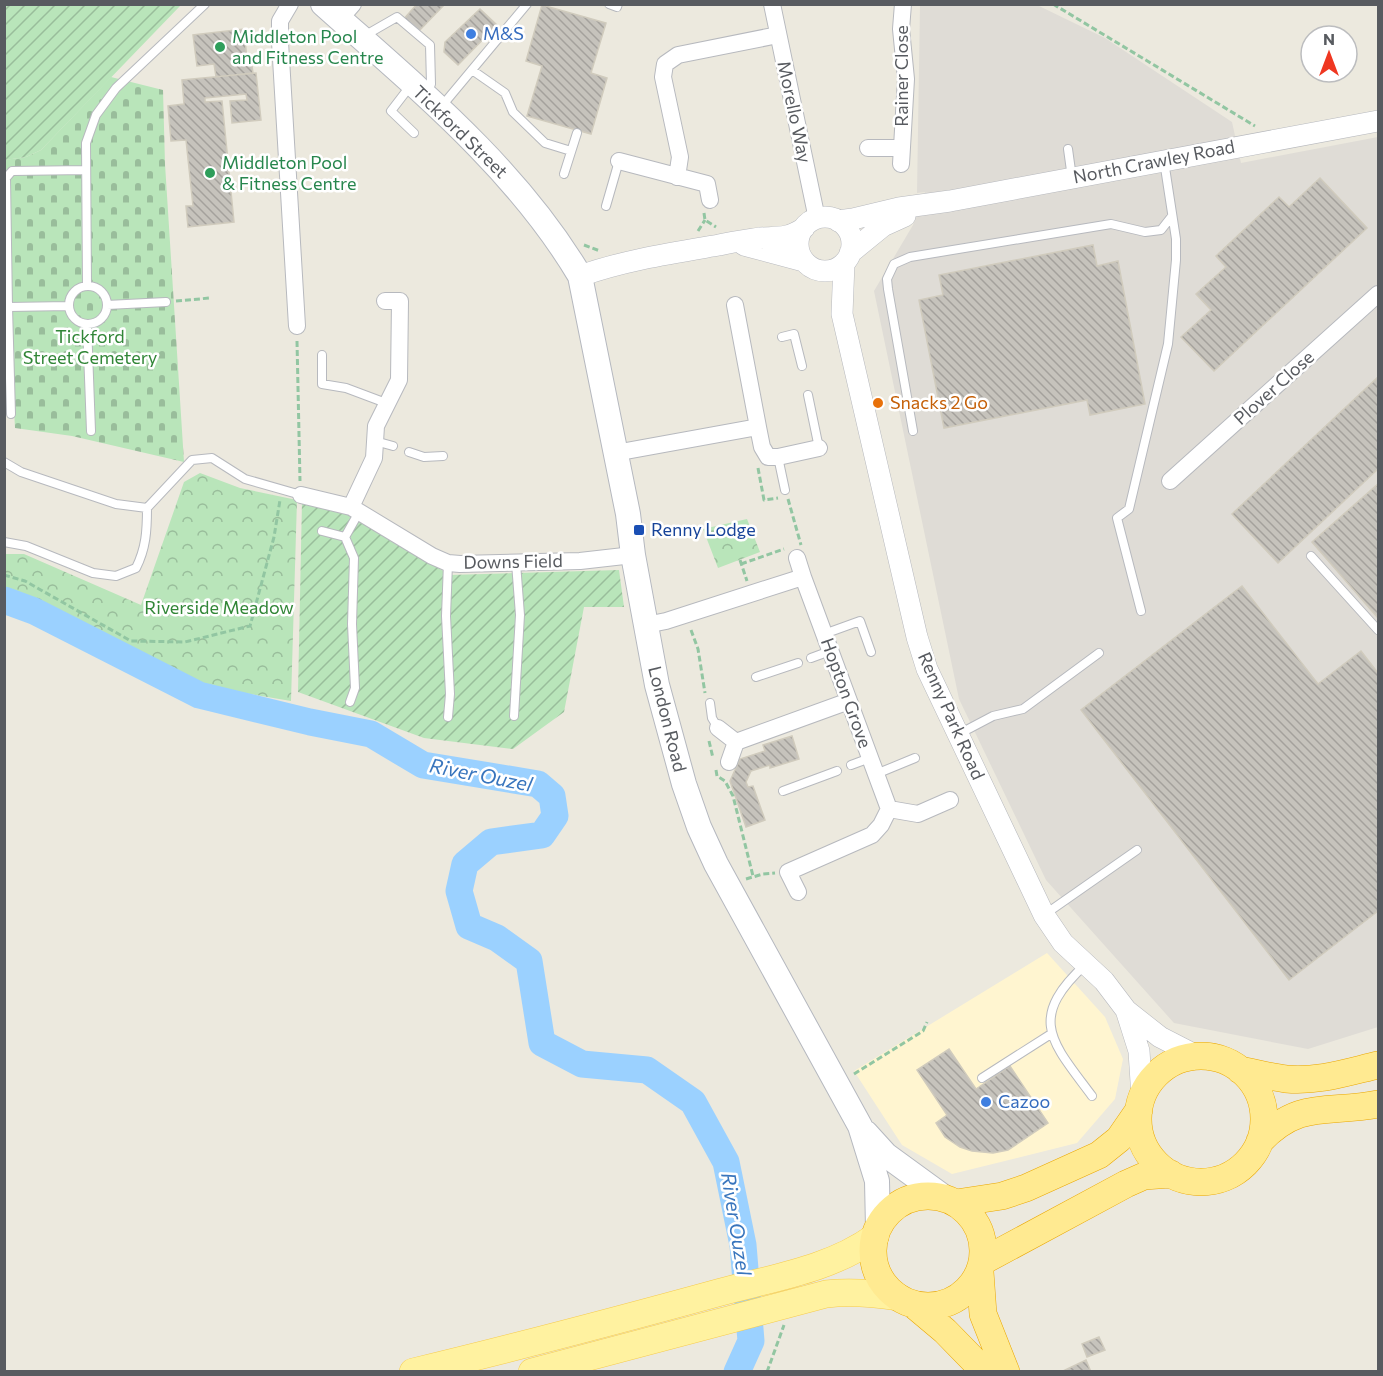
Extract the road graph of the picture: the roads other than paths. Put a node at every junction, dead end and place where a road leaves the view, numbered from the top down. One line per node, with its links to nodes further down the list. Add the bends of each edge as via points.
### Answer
1 (205, 4): 21 (lane, via 116,88 96,115 86,143)
2 (290, 4): 44 (street, via 280,21 280,42)
3 (527, 4): 11 (lane)
4 (609, 4): 5 (lane)
5 (618, 4)
6 (772, 4): 9 (street, Morello Way)
7 (903, 4): 16 (street, Rainer Close, via 906,79 902,156)
8 (338, 9): 10 (main road, Tickford Street)
9 (778, 35): 23 (street, via 678,55 665,64 663,77 680,157); 29 (street, Morello Way)
10 (361, 38): 12 (main road, Tickford Street); 12 (lane, via 397,17 430,45 431,84)
11 (472, 70): 12 (lane); 18 (lane, via 506,93 513,112 545,143)
12 (426, 97): 14 (lane, via 391,111); 33 (main road, Tickford Street, via 507,177 565,250)
13 (1378, 121): 20 (street, North Crawley Road)
14 (414, 133)
15 (577, 133): 18 (lane)
16 (868, 148)
17 (1068, 149): 24 (lane)
18 (571, 151): 22 (lane)
19 (619, 160): 23 (street); 27 (lane)
20 (1164, 160): 24 (street, North Crawley Road); 28 (lane)
21 (86, 170): 34 (lane); 41 (lane, via 12,171 6,178)
22 (564, 174)
23 (677, 177): 25 (street, via 707,184)
24 (1072, 178): 26 (street, North Crawley Road)
25 (710, 200)
26 (931, 204): 29 (street, North Crawley Road); 31 (street, North Crawley Road, via 883,226)
27 (606, 206)
28 (1172, 216): 53 (lane, via 1161,230 1145,232 1112,224 910,257 894,264 887,279 888,289); 76 (lane, via 1176,260 1168,344 1129,509 1117,518)
29 (820, 222): 30 (street, North Crawley Road, via 792,236); 31 (street, via 844,225 851,238); 32 (street, via 798,241 800,255)
30 (738, 243): 32 (street, North Crawley Road); 33 (street, North Crawley Road, via 628,262)
31 (848, 258): 32 (street, via 828,271); 42 (street, Renny Park Road)
32 (807, 264): 42 (street, Renny Park Road)
33 (580, 276): 58 (main road, London Road)
34 (87, 286): 38 (lane, via 99,289); 40 (lane, via 74,292)
35 (1378, 294): 62 (street, Plover Close)
36 (385, 301): 49 (street, via 400,301 399,380)
37 (166, 303): 38 (lane)
38 (107, 305): 43 (lane, via 99,320)
39 (735, 305): 51 (street, via 746,344)
40 (69, 306): 41 (lane); 43 (lane, via 73,316)
41 (6, 307): 50 (lane)
42 (842, 314): 92 (street, Renny Park Road, via 917,637)
43 (87, 324): 52 (lane)
44 (297, 326)
45 (782, 337): 47 (lane, via 795,334)
46 (322, 355): 49 (lane, via 321,384 346,388)
47 (802, 366)
48 (808, 395): 56 (lane)
49 (386, 403): 54 (street, via 376,426)
50 (10, 414)
51 (758, 427): 58 (street); 60 (street, via 762,447 768,456)
52 (91, 431)
53 (913, 431)
54 (375, 441): 55 (lane); 66 (street, via 374,458)
55 (393, 446)
56 (819, 448): 60 (street)
57 (409, 452): 59 (lane, via 424,457)
58 (615, 453): 71 (main road, London Road)
59 (443, 456)
60 (778, 457): 63 (lane)
61 (4, 462): 65 (lane, via 21,472 116,504)
62 (1170, 482)
63 (784, 490)
64 (301, 495): 65 (lane, via 245,479 212,458 192,460); 66 (street, Downs Field)
65 (147, 508): 69 (lane, via 144,552 136,568 117,576 93,573 27,546)
66 (355, 509): 68 (lane); 73 (street, Downs Field)
67 (322, 531): 68 (lane)
68 (345, 537): 87 (lane, via 354,558 355,688)
69 (4, 542)
70 (794, 553): 75 (street, Hopton Grove)
71 (633, 555): 74 (street, Downs Field); 77 (main road, London Road)
72 (1311, 556): 78 (lane)
73 (448, 562): 74 (street, Downs Field); 90 (lane)
74 (516, 563): 89 (lane, via 520,615)
75 (802, 578): 77 (street); 79 (street, Hopton Grove)
76 (1141, 611)
77 (646, 625): 115 (main road, London Road, via 666,723 699,827)
78 (1378, 630)
79 (824, 634): 80 (street, Hopton Grove); 81 (lane, via 860,621)
80 (830, 651): 83 (lane); 86 (street, Hopton Grove)
81 (871, 652)
82 (1099, 653): 92 (lane, via 1023,709 993,716)
83 (811, 658)
84 (798, 663): 85 (lane)
85 (756, 677)
86 (849, 701): 93 (street); 97 (street, Hopton Grove)
87 (350, 702)
88 (710, 703): 91 (lane)
89 (514, 716)
90 (448, 717)
91 (718, 728): 93 (street)
92 (957, 735): 104 (street, Renny Park Road)
93 (736, 741): 95 (street)
94 (915, 758): 97 (lane)
95 (729, 762)
96 (851, 765): 97 (lane)
97 (873, 766): 101 (street, Hopton Grove)
98 (837, 771): 99 (lane)
99 (783, 790)
100 (950, 800): 101 (street, via 918,814)
101 (889, 809): 103 (street, via 872,835 788,872)
102 (1137, 850): 104 (lane)
103 (798, 892)
104 (1044, 915): 105 (street, Renny Park Road, via 1063,943)
105 (1086, 964): 106 (street, Renny Park Road); 107 (lane, via 1057,997)
106 (1126, 1010): 108 (street, Renny Park Road, via 1160,1037); 113 (street, Renny Park Road, via 1140,1051)
107 (1051, 1034): 111 (lane); 112 (lane, via 1058,1051)
108 (1199, 1057): 110 (highway, via 1220,1060); 113 (highway, via 1166,1068 1150,1082)
109 (1378, 1065): 110 (highway, via 1301,1079)
110 (1240, 1070): 116 (highway, via 1260,1099 1264,1122)
111 (982, 1078)
112 (1092, 1096)
113 (1140, 1103): 117 (highway, via 1143,1143 1155,1161); 118 (highway, via 1119,1139 1099,1155 1010,1193)
114 (1378, 1104): 116 (highway, via 1306,1111 1282,1122)
115 (860, 1126): 118 (main road, London Road, via 886,1155); 119 (main road, London Road, via 877,1181)
116 (1260, 1141): 117 (highway, via 1249,1161 1226,1178 1197,1182)
117 (1172, 1174): 120 (highway, via 1144,1176 1126,1184)
118 (950, 1201): 119 (highway, via 921,1196 904,1201 890,1211); 120 (highway, via 970,1215 979,1229 984,1245)
119 (876, 1233): 121 (highway, via 876,1271 889,1290); 122 (main road, via 844,1256 797,1271)
120 (981, 1267): 121 (highway, via 970,1288 956,1299 932,1307); 125 (highway, via 983,1314)
121 (906, 1301): 123 (main road, via 845,1292); 124 (highway, via 945,1331)
122 (413, 1371)
123 (532, 1371)
124 (985, 1371)
125 (1006, 1371)

